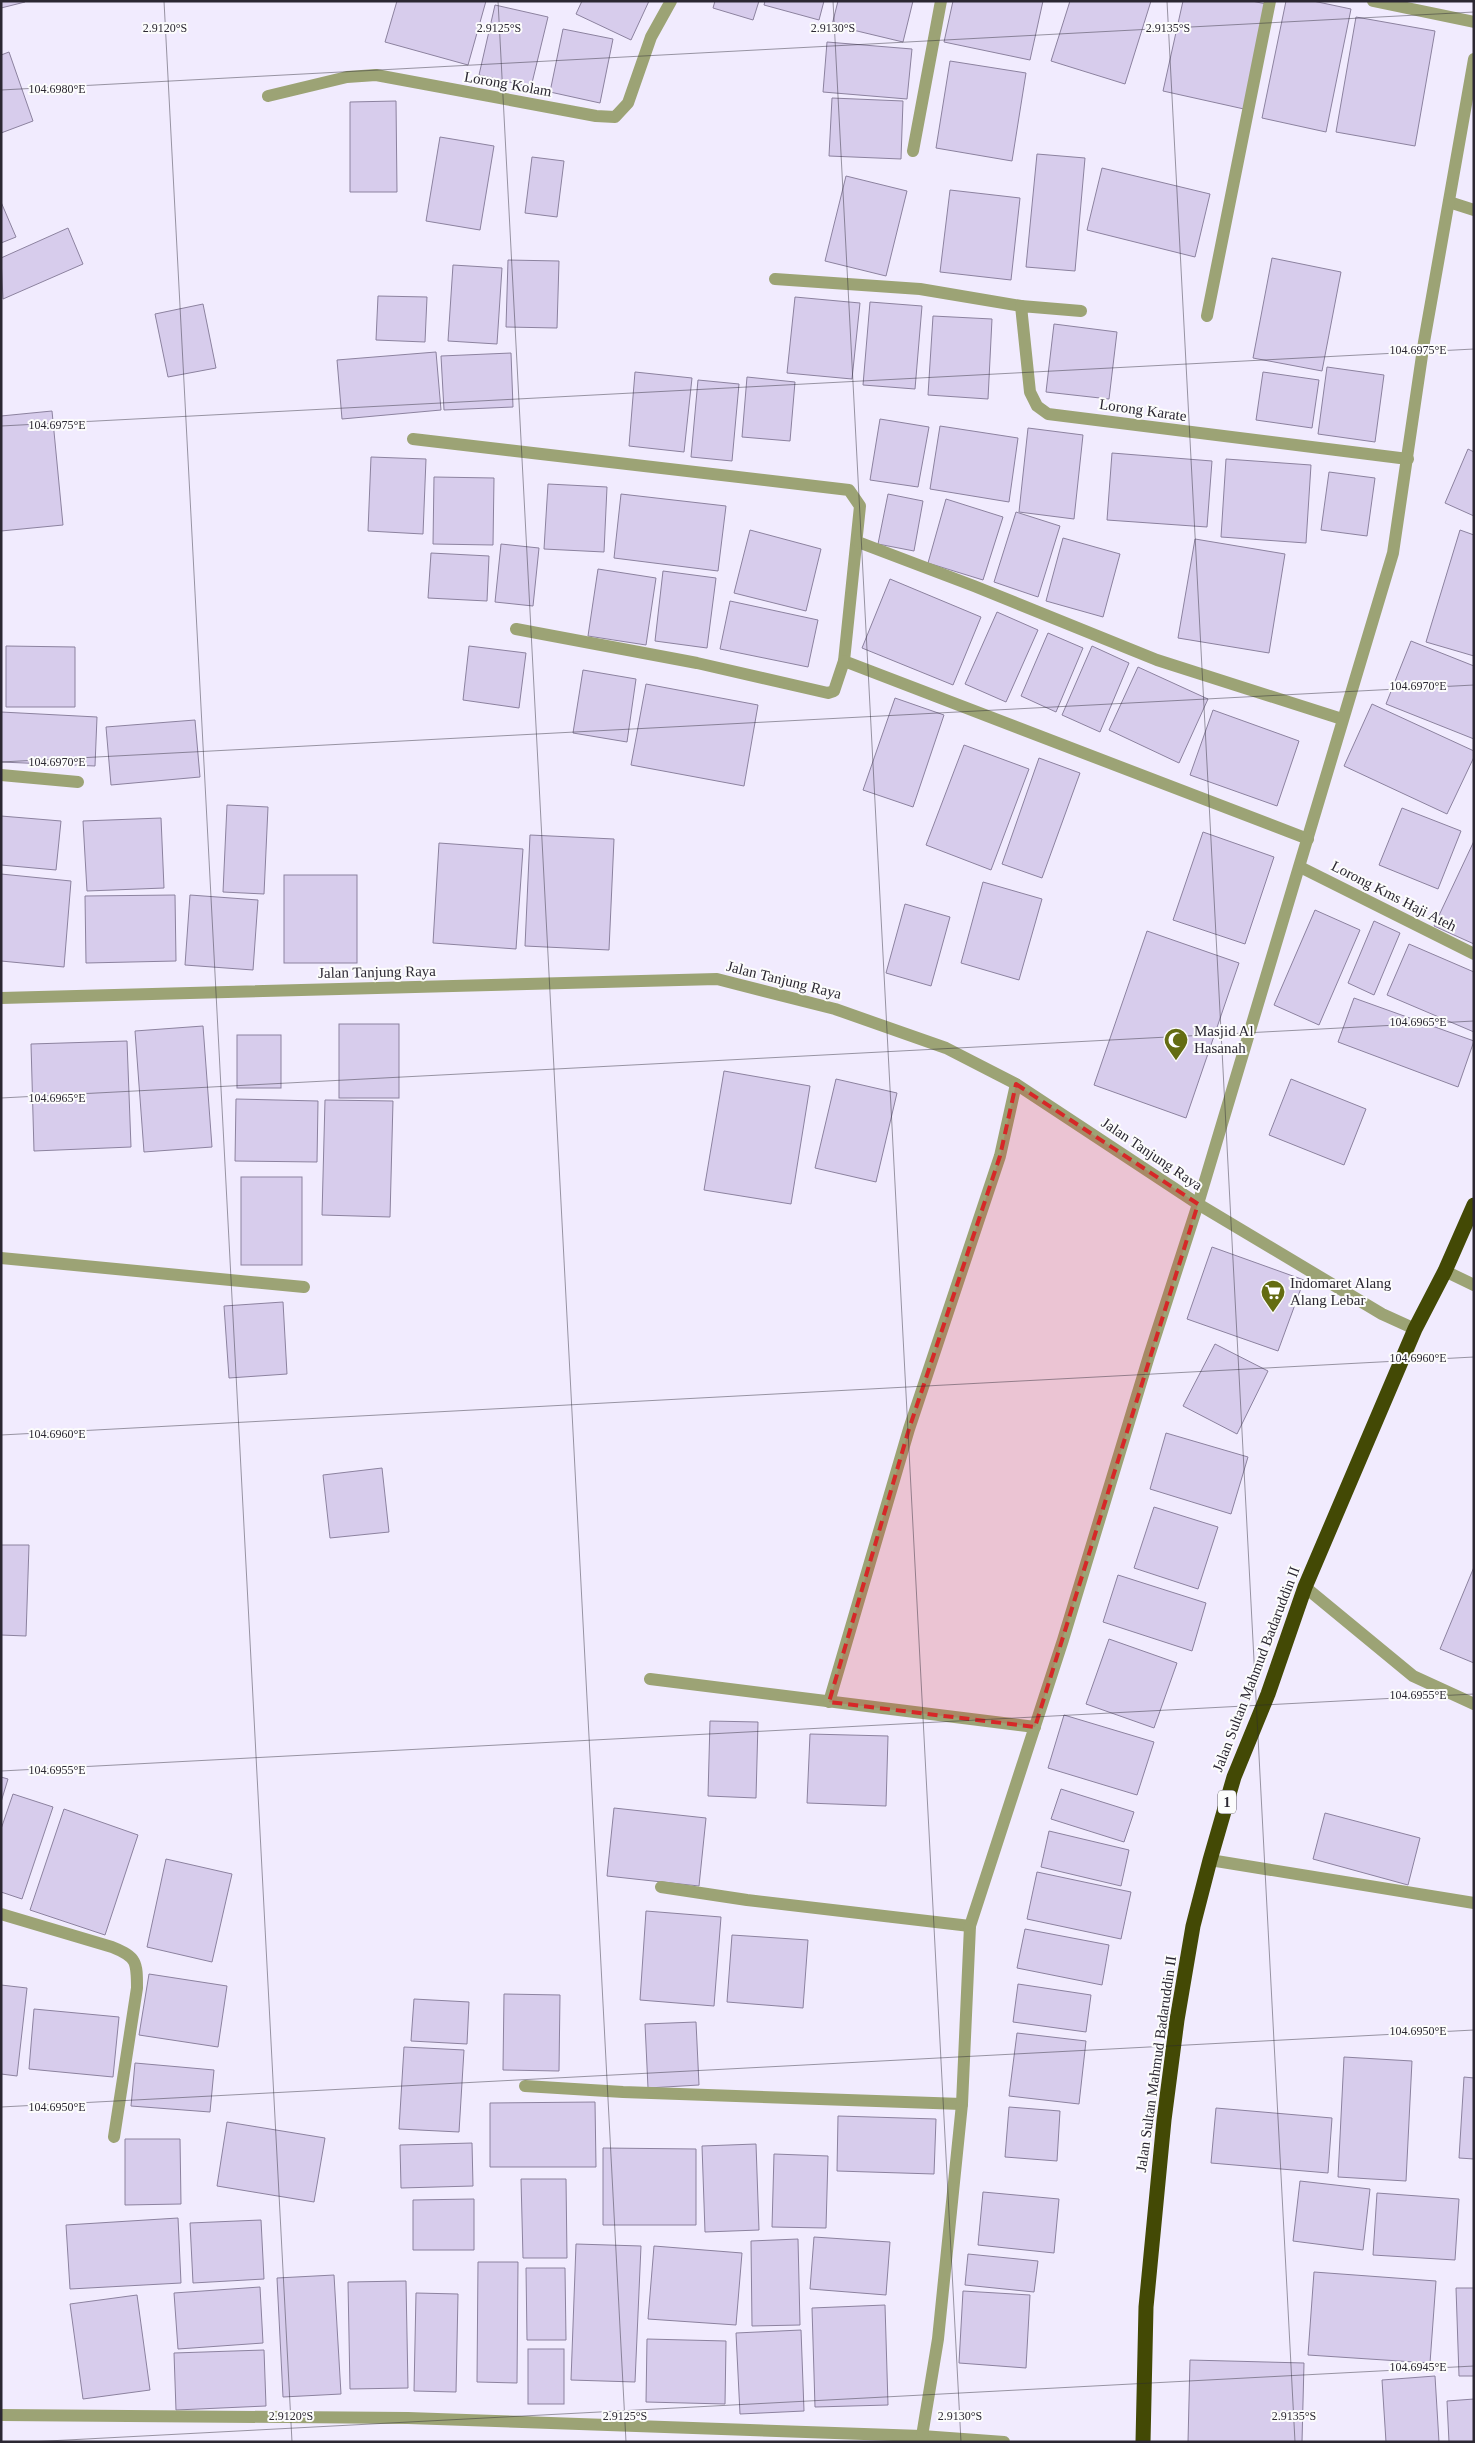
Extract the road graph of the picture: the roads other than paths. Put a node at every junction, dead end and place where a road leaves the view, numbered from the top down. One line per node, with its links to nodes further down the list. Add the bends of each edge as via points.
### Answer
1 (671, 1): 7 (street, Lorong Kolam, via 651,37 628,103 615,117 376,75 347,77)
2 (942, 1): 8 (street)
3 (1270, 1): 14 (street)
4 (1373, 1): 5 (street)
5 (1474, 22)
6 (1474, 58): 9 (street)
7 (268, 96)
8 (913, 151)
9 (1449, 202): 10 (street); 16 (street, via 1424,342)
10 (1474, 210)
11 (775, 279): 12 (street, via 920,289)
12 (1021, 306): 13 (street); 16 (street, Lorong Karate, via 1030,392 1037,406 1048,414)
13 (1081, 311)
14 (1207, 316)
15 (414, 438): 17 (street, via 849,490 860,506)
16 (1408, 459): 20 (street, via 1393,553)
17 (858, 542): 19 (street); 20 (street, via 1157,660)
18 (516, 630): 19 (street, via 697,663 828,692 834,691)
19 (844, 661): 23 (street)
20 (1342, 719): 23 (street)
21 (1, 774): 22 (street)
22 (78, 782)
23 (1308, 839): 24 (street)
24 (1300, 867): 25 (street, Lorong Kms Haji Ateh); 28 (street)
25 (1474, 954)
26 (1, 998): 27 (street, Jalan Tanjung Raya, via 717,979 835,1009 946,1048)
27 (1016, 1084): 28 (street, Jalan Tanjung Raya); 37 (street, via 1000,1156 909,1429)
28 (1198, 1204): 34 (street, Jalan Tanjung Raya, via 1382,1314); 39 (street)
29 (1474, 1205): 31 (highway, Jalan Sultan Mahmud Badaruddin II / 1)
30 (1, 1258): 33 (street)
31 (1445, 1272): 32 (street); 34 (highway, Jalan Sultan Mahmud Badaruddin II / 1)
32 (1474, 1285)
33 (304, 1287)
34 (1415, 1329): 35 (highway, Jalan Sultan Mahmud Badaruddin II / 1)
35 (1305, 1587): 38 (street, via 1413,1676); 40 (highway, Jalan Sultan Mahmud Badaruddin II / 1, via 1268,1694 1234,1777)
36 (650, 1679): 37 (street)
37 (829, 1702): 39 (street)
38 (1474, 1704)
39 (1035, 1727): 44 (street)
40 (1210, 1860): 42 (street); 51 (highway, Jalan Sultan Mahmud Badaruddin II / 1, via 1193,1926 1164,2120 1146,2307)
41 (661, 1888): 44 (street)
42 (1474, 1903)
43 (1, 1914): 47 (street, via 112,1947 128,1953 134,1960 137,1988)
44 (970, 1926): 46 (street)
45 (525, 2086): 46 (street)
46 (962, 2104): 49 (street, via 938,2339)
47 (114, 2137)
48 (1, 2416): 49 (street, via 408,2418)
49 (921, 2439): 50 (street)
50 (1004, 2442)
51 (1143, 2442)

